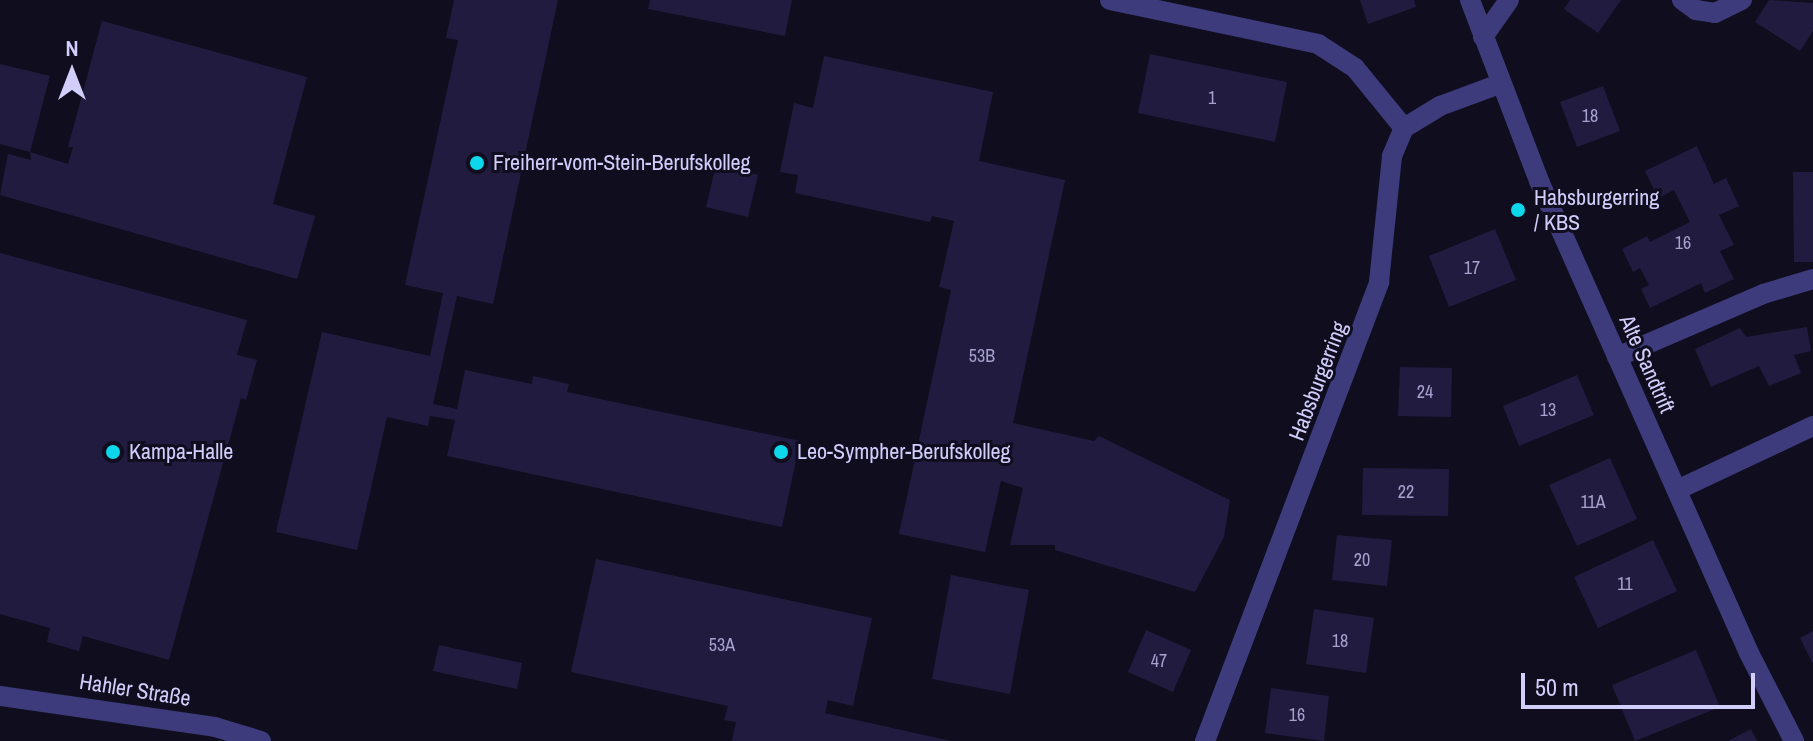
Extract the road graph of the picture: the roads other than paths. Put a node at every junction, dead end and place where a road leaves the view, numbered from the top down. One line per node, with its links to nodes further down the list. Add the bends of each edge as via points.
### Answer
1 (1110, 0): 8 (street, via 1318,44 1355,68)
2 (1470, 0): 6 (street, Alte Sandtrift)
3 (1509, 0): 6 (street)
4 (1682, 0): 5 (street, via 1696,10 1715,13)
5 (1742, 0)
6 (1483, 37): 7 (street, Alte Sandtrift)
7 (1499, 84): 8 (street, via 1440,106); 10 (street, Alte Sandtrift)
8 (1404, 128): 16 (street, Habsburgerring, via 1392,156 1379,282 1370,312)
9 (1813, 279): 10 (street, via 1763,294)
10 (1617, 357): 12 (street, Alte Sandtrift)
11 (1813, 426): 12 (street)
12 (1677, 490): 17 (street, Alte Sandtrift)
13 (0, 696): 14 (street, Hahler Straße)
14 (213, 734): 15 (street, Hahler Straße)
15 (261, 741)
16 (1205, 741)
17 (1794, 741)

